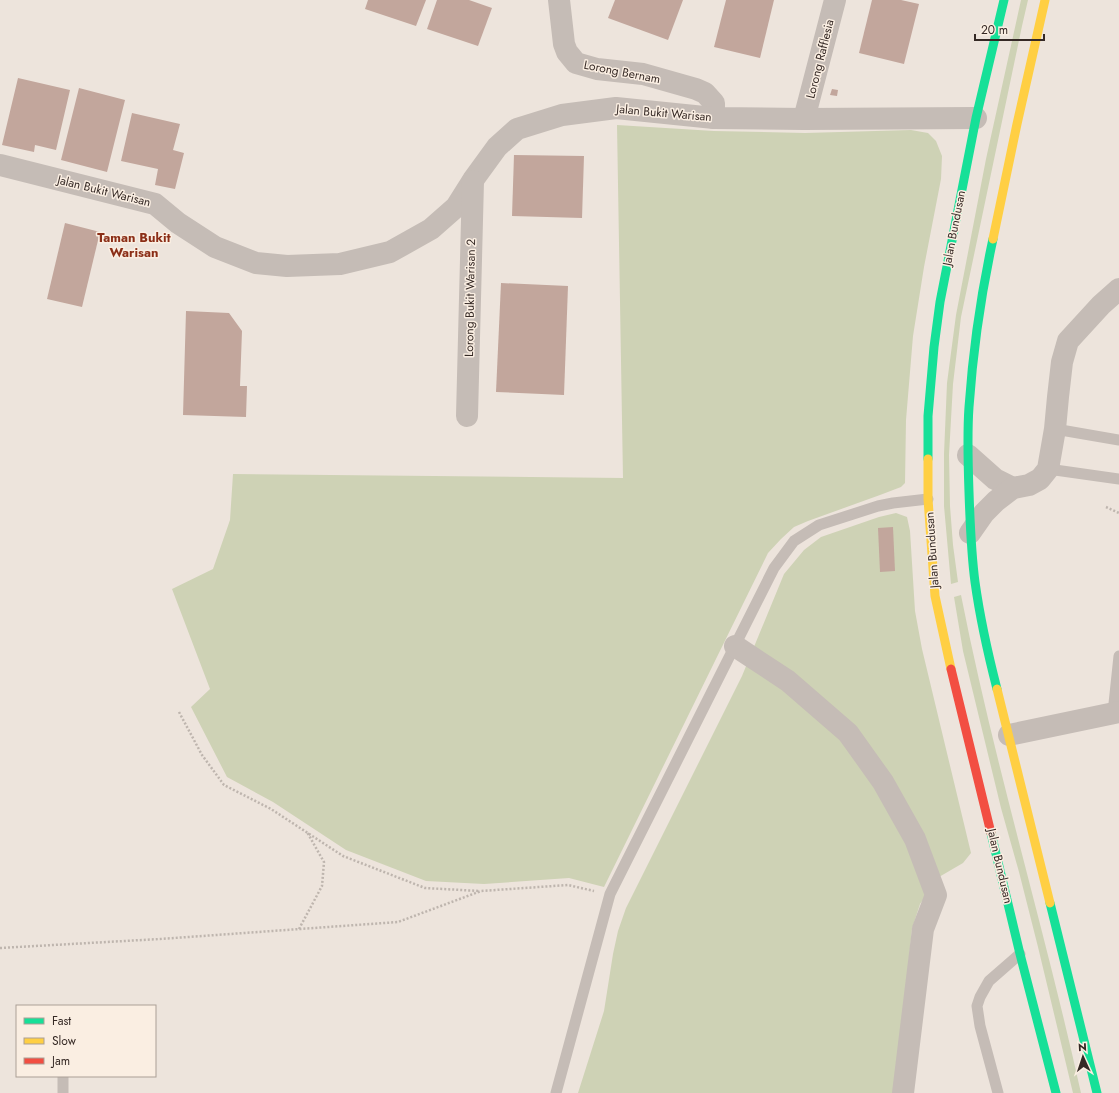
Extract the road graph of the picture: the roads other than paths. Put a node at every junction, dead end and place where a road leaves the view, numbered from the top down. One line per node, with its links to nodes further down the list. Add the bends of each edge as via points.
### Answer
1 (559, 0): 5 (street, Lorong Bernam, via 566,52 576,63 597,69 643,74 696,89 705,93 714,103)
2 (835, 0): 7 (street, Lorong Rafflesia)
3 (1004, 0): 6 (main road, Jalan Bundusan)
4 (1045, 0): 14 (main road, via 984,281 969,407)
5 (714, 118): 7 (street, Jalan Bukit Warisan); 9 (street, Jalan Bukit Warisan, via 616,108 562,115 517,129 497,147)
6 (976, 118): 7 (street, Jalan Bukit Warisan); 18 (main road, Jalan Bundusan, via 940,302 934,347 928,416)
7 (804, 119)
8 (0, 165): 9 (street, Jalan Bukit Warisan, via 155,204 178,223 215,247 256,263 287,266 340,264 390,252 431,229 456,207)
9 (473, 180): 11 (street, Lorong Bukit Warisan 2)
10 (1119, 289): 12 (street, via 1100,305 1068,341 1062,362)
11 (467, 416)
12 (1055, 429): 13 (lane); 15 (street)
13 (1119, 440)
14 (968, 456): 17 (street, via 995,479); 19 (main road)
15 (1048, 469): 16 (lane); 17 (street, via 1040,479 1029,485)
16 (1119, 479)
17 (1013, 488): 19 (street, via 984,513)
18 (928, 499): 20 (lane, via 878,506 819,525 794,541 774,568); 24 (main road, Jalan Bundusan, via 935,596)
19 (970, 533): 23 (main road, via 985,641)
20 (735, 646): 27 (lane, via 610,894); 28 (street, via 788,682 848,733 883,782 915,840 936,895 923,929)
21 (1119, 656): 22 (lane)
22 (1116, 713): 23 (street)
23 (1009, 735): 31 (main road)
24 (1020, 954): 29 (lane, via 989,981 977,1006); 30 (main road, Jalan Bundusan)
25 (63, 1077): 26 (lane)
26 (63, 1093)
27 (556, 1093)
28 (903, 1093)
29 (998, 1093)
30 (1056, 1093)
31 (1097, 1093)

